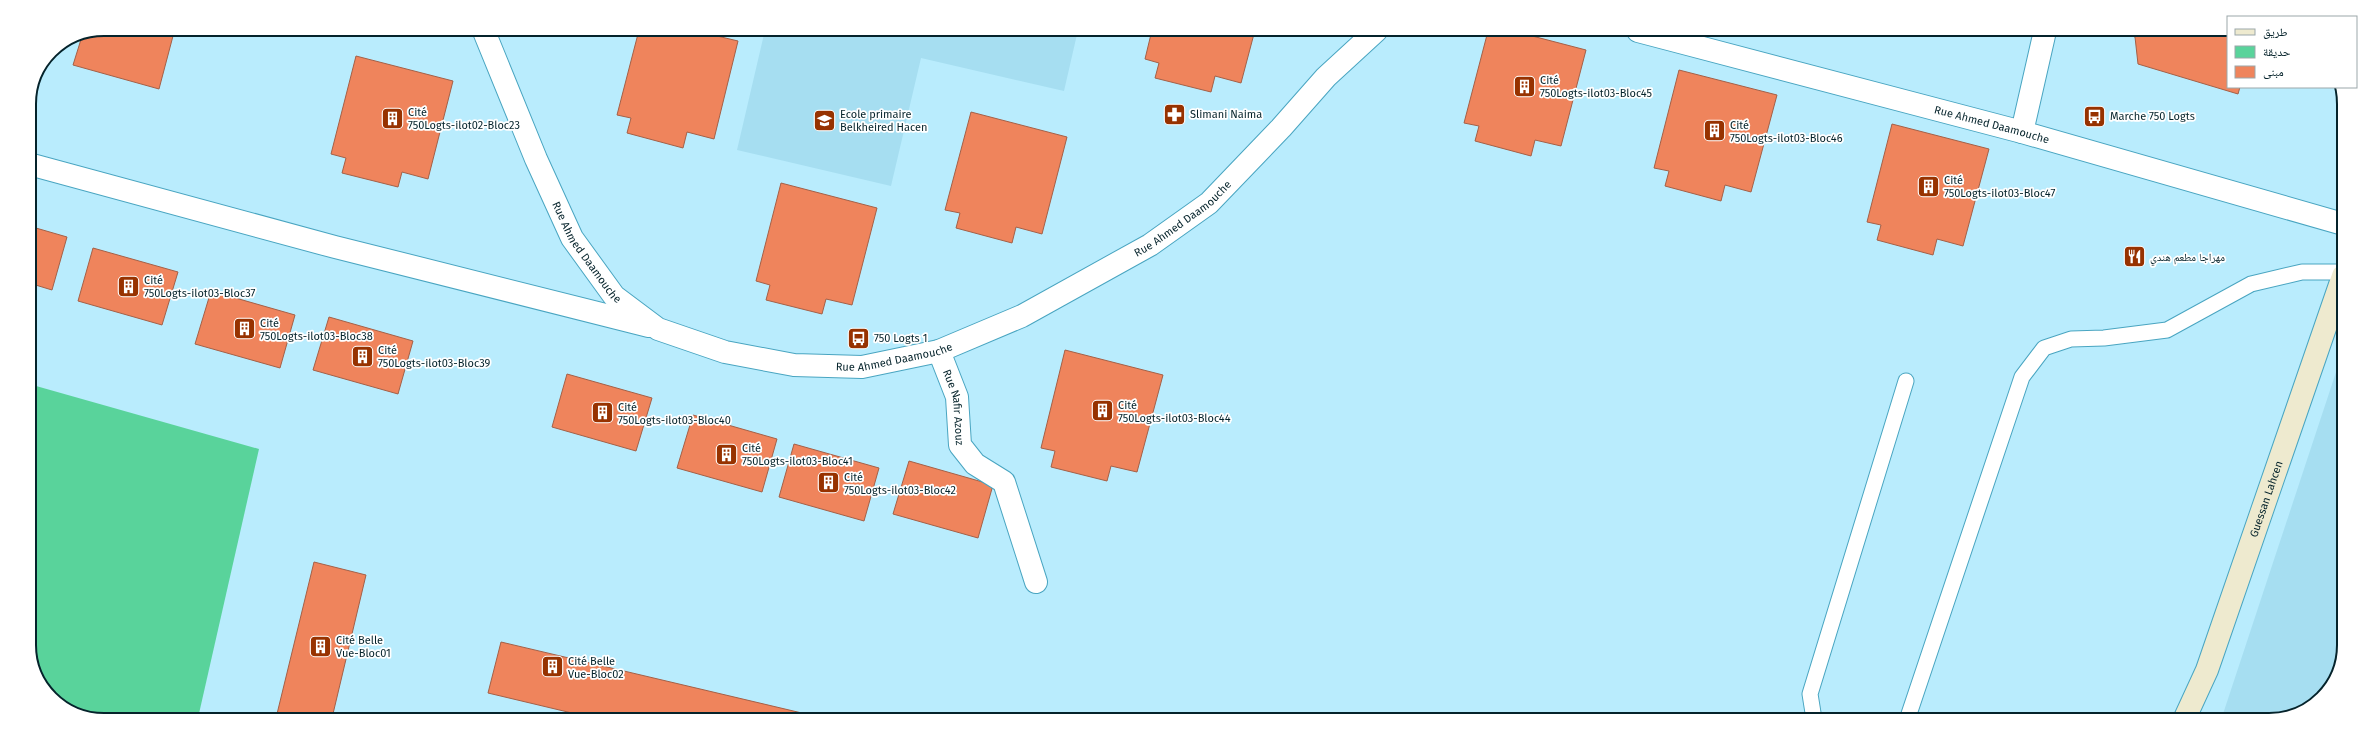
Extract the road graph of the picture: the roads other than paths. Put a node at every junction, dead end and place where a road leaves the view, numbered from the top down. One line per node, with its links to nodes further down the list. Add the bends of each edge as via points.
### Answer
1 (485, 36): 10 (street, Rue Ahmed Daamouche, via 572,238 614,296)
2 (1370, 36): 11 (street, Rue Ahmed Daamouche, via 1326,77 1209,203 1137,253 1022,316)
3 (1657, 36): 5 (street, Rue Ahmed Daamouche)
4 (2044, 36): 5 (street)
5 (2022, 132): 7 (street, Rue Ahmed Daamouche)
6 (36, 166): 10 (street, via 335,247)
7 (2337, 222)
8 (2337, 272): 15 (lane, via 2302,272 2252,284 2167,330 2104,338 2071,339 2044,348 2022,377)
9 (2337, 293): 16 (main road, Guessan Lahcen, via 2207,670)
10 (658, 328): 11 (street, Rue Ahmed Daamouche, via 725,352 794,365 862,368)
11 (939, 352): 13 (street, Rue Nafir Azouz, via 957,397 960,445 975,464 1004,482)
12 (1906, 381): 14 (lane, via 1810,694)
13 (1036, 582)
14 (1813, 713)
15 (1909, 713)
16 (2187, 713)

